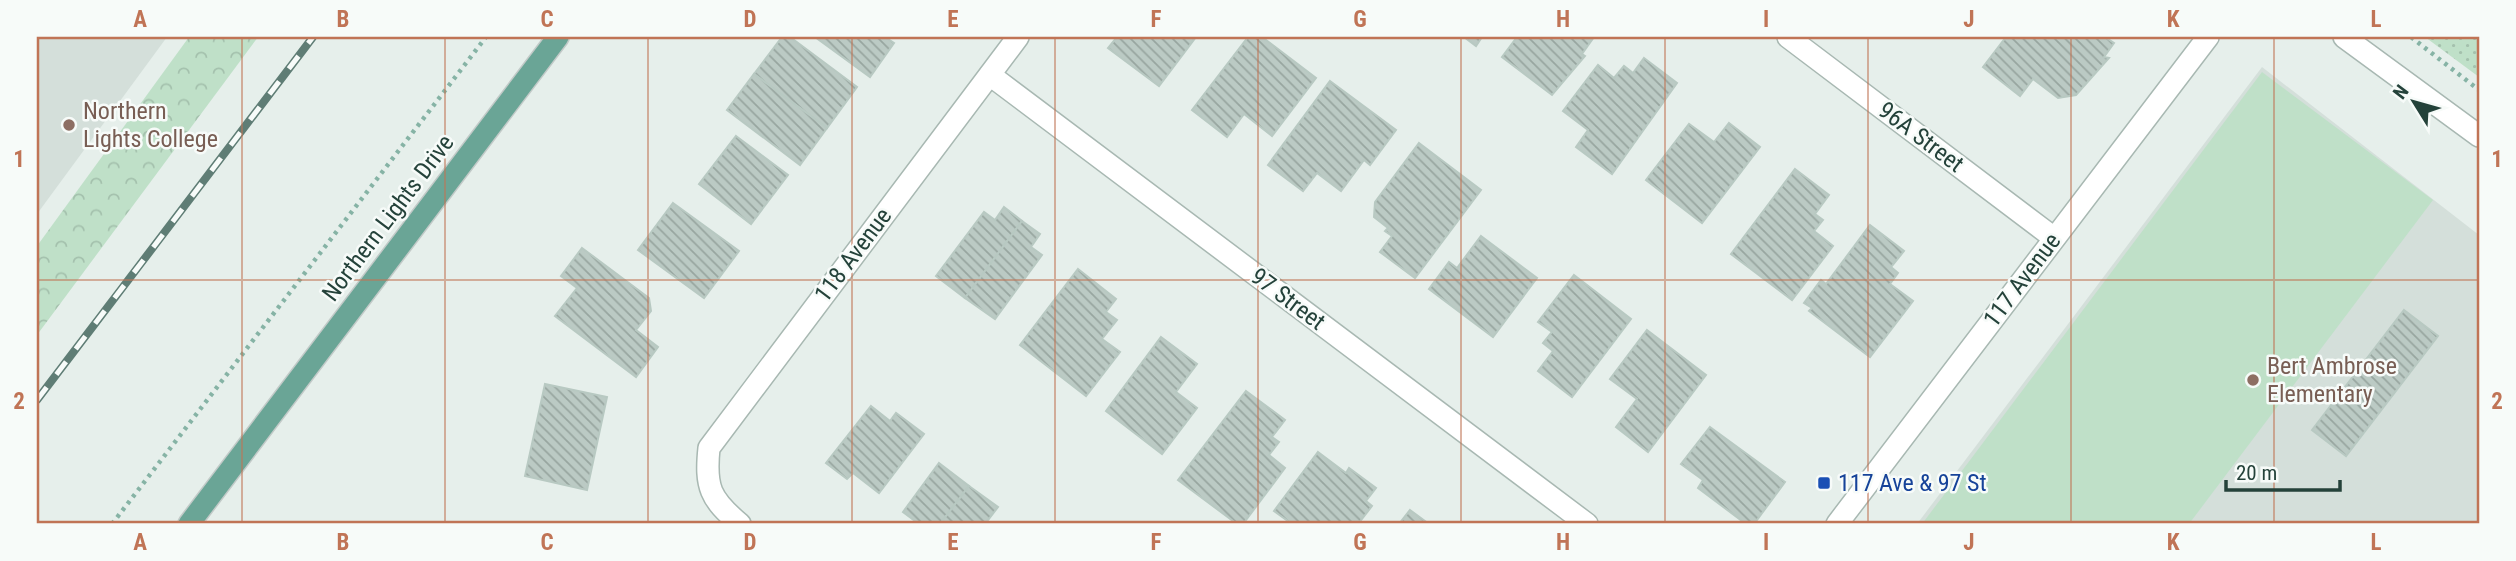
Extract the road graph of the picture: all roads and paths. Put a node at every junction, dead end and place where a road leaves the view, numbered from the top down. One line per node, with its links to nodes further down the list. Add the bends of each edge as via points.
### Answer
1 (486, 37): 13 (path)
2 (558, 37): 12 (main road, Northern Lights Drive)
3 (1018, 37): 8 (street, 118 Avenue)
4 (1788, 37): 11 (street, 96A Street)
5 (2208, 37): 11 (street, 117 Avenue)
6 (2344, 37): 10 (street)
7 (2414, 38): 9 (path)
8 (990, 75): 16 (street, 118 Avenue, via 709,448 706,481 720,507); 17 (street, 97 Street)
9 (2479, 90)
10 (2479, 136)
11 (2054, 238): 18 (street, 117 Avenue)
12 (261, 432): 14 (main road, Northern Lights Drive); 15 (main road, Northern Lights Drive)
13 (112, 524)
14 (189, 524)
15 (205, 524)
16 (740, 524)
17 (1587, 524)
18 (1837, 524)

